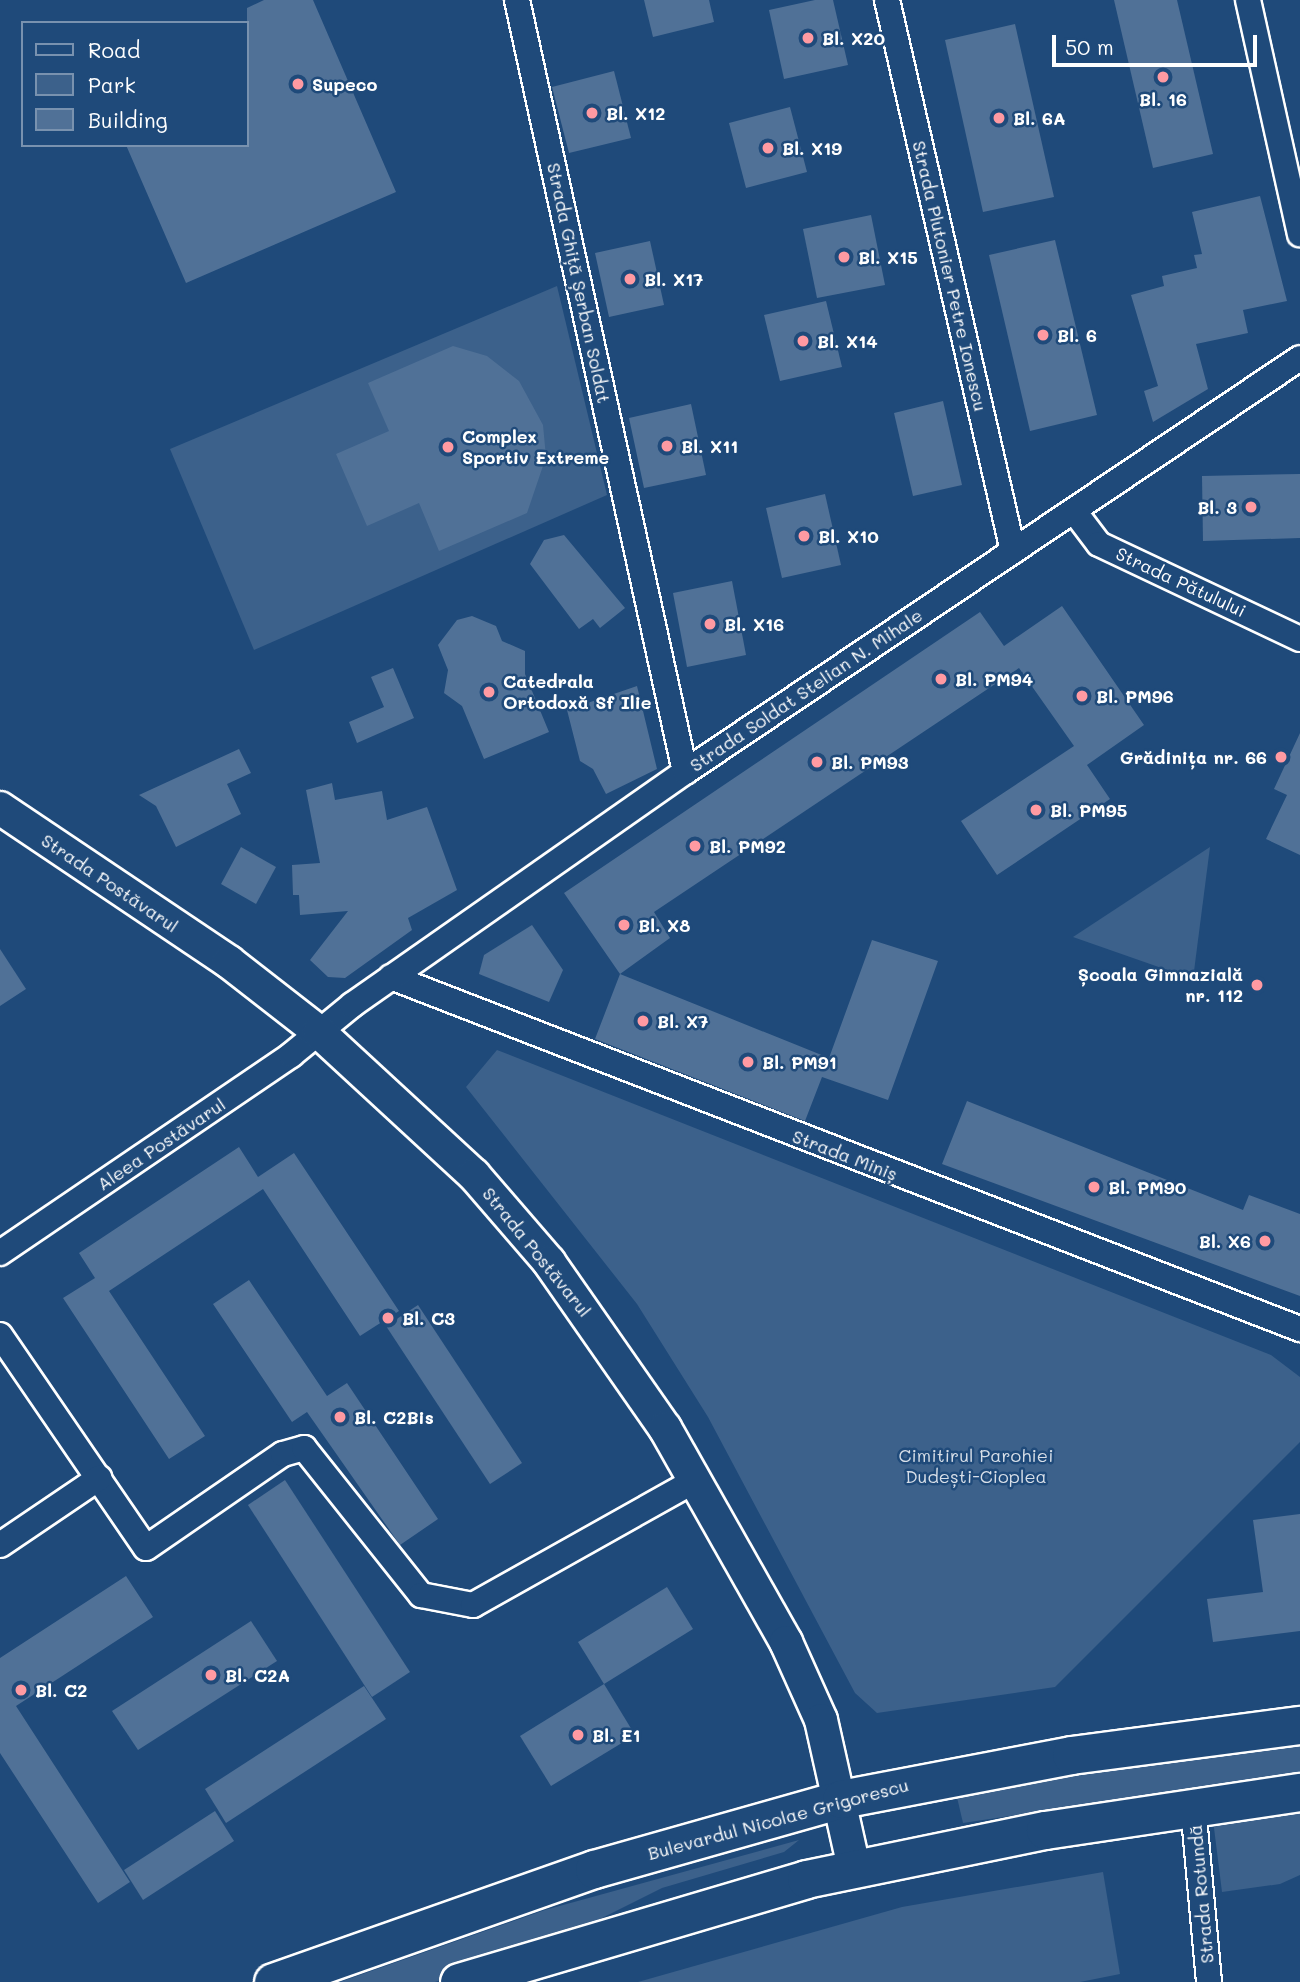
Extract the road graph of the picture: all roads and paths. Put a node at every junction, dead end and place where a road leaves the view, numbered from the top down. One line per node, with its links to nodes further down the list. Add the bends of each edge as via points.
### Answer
1 (517, 0): 9 (street, Strada Ghiță Șerban Soldat)
2 (887, 0): 7 (street, Strada Plutonier Petre Ionescu)
3 (1248, 0): 4 (street)
4 (1300, 234)
5 (1300, 358): 6 (street, Strada Soldat Stelian N. Mihale)
6 (1074, 511): 7 (street, Strada Soldat Stelian N. Mihale); 8 (street, Strada Pătulului, via 1099,544)
7 (1013, 551): 9 (street, Strada Soldat Stelian N. Mihale)
8 (1300, 639)
9 (685, 772): 11 (street, Strada Soldat Stelian N. Mihale)
10 (0, 808): 12 (street, Strada Postăvarul, via 229,962)
11 (391, 977): 12 (street, Strada Soldat Stelian N. Mihale); 14 (street, Strada Miniș, via 1288,1330)
12 (319, 1032): 13 (street, Aleea Postăvarul); 17 (street, Strada Postăvarul, via 415,1116 512,1218 630,1373)
13 (0, 1253)
14 (1300, 1329)
15 (0, 1335): 16 (street)
16 (99, 1478): 17 (street, via 146,1548 283,1454 304,1448 421,1595 473,1605); 18 (street)
17 (696, 1480): 21 (street, Strada Postăvarul, via 810,1690)
18 (0, 1545)
19 (1300, 1725): 21 (main road, Bulevardul Nicolae Grigorescu, via 1071,1755)
20 (1300, 1792): 22 (main road)
21 (841, 1799): 23 (street, Strada Postăvarul); 24 (main road, Bulevardul Nicolae Grigorescu, via 594,1869)
22 (1193, 1806): 23 (main road); 26 (street, Strada Rotundă)
23 (854, 1868): 25 (main road, via 613,1932)
24 (273, 1982)
25 (459, 1982)
26 (1209, 1982)

